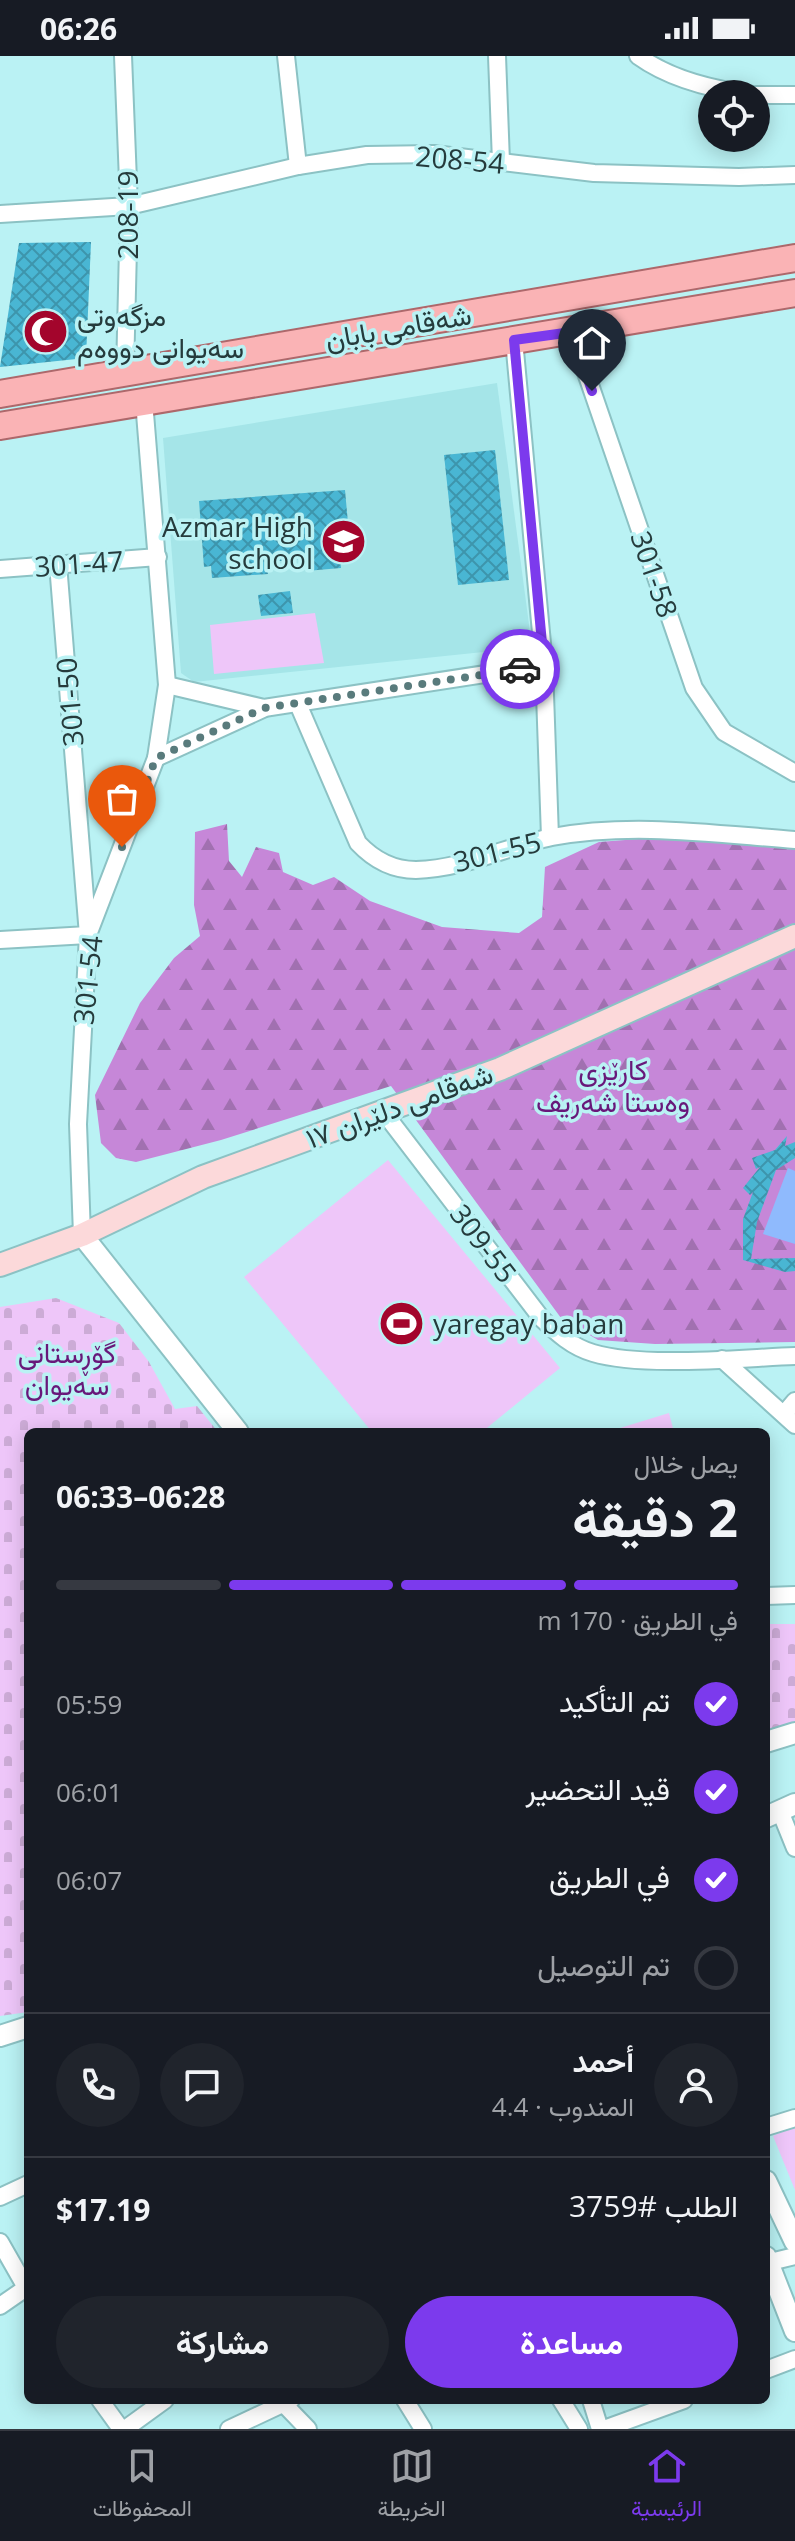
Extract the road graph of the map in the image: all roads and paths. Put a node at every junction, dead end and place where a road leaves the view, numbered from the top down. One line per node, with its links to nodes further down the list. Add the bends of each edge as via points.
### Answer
1 (123, 56): 11 (street, 208-19)
2 (286, 56): 9 (street)
3 (497, 56): 8 (street)
4 (638, 56): 5 (street, via 658,71)
5 (698, 83)
6 (770, 95): 7 (street)
7 (795, 95)
8 (501, 162): 9 (street, 208-54, via 367,155); 10 (street, 208-54, via 594,173)
9 (298, 166): 11 (street, 208-54)
10 (795, 175)
11 (129, 206): 12 (street, 208-54); 17 (street, 208-19)
12 (0, 214)
13 (795, 258): 17 (main road, شەقامی بابان)
14 (795, 293): 15 (main road)
15 (572, 332): 16 (main road); 29 (street, 301-58, via 694,688 724,732)
16 (514, 340): 19 (main road); 24 (street)
17 (125, 373): 18 (main road, شەقامی بابان)
18 (0, 394)
19 (144, 401): 20 (main road); 21 (street, 301-54)
20 (0, 426)
21 (158, 557): 22 (street, 301-47); 25 (street, 301-54)
22 (58, 564): 23 (street, 301-47); 32 (street, 301-50)
23 (0, 569)
24 (544, 665): 26 (street); 30 (street)
25 (167, 685): 27 (street); 28 (street, 301-54)
26 (298, 704): 27 (street); 30 (street, 301-55, via 358,843 375,860 415,870 484,858)
27 (264, 708): 28 (street)
28 (156, 758): 32 (street, 301-54)
29 (795, 773)
30 (550, 837): 31 (street, 301-55, via 624,827)
31 (795, 840)
32 (88, 935): 34 (street); 36 (street, 301-54, via 78,1124)
33 (795, 936): 35 (main road, شەقامی دلێران ١٧, via 500,1069)
34 (0, 940)
35 (382, 1110): 36 (main road, شەقامی دلێران ١٧, via 203,1177); 39 (street, 309-55, via 558,1335 608,1355)
36 (82, 1235): 37 (main road, شەقامی دلێران ١٧); 41 (street)
37 (0, 1265)
38 (795, 1356): 39 (street, 309-55)
39 (722, 1359): 40 (street)
40 (791, 1413)
41 (235, 1428)
42 (795, 1595): 43 (street)
43 (770, 1596)
44 (795, 1733): 45 (street)
45 (770, 1741)
46 (780, 1810): 47 (street)
47 (795, 1848)
48 (24, 2028): 49 (street)
49 (0, 2036)
50 (795, 2118): 51 (street)
51 (770, 2126)
52 (24, 2186): 53 (street)
53 (0, 2197)
54 (770, 2204): 56 (street)
55 (0, 2242): 57 (street)
56 (779, 2256): 60 (street)
57 (24, 2284)
58 (24, 2291): 59 (street)
59 (0, 2306)
60 (795, 2331)
61 (795, 2359): 62 (street)
62 (770, 2368)
63 (103, 2404): 72 (street)
64 (159, 2404): 72 (street)
65 (279, 2404): 73 (street)
66 (286, 2404): 74 (street)
67 (287, 2404): 75 (street)
68 (407, 2404): 76 (street)
69 (563, 2404): 77 (street)
70 (593, 2404): 78 (street)
71 (673, 2404): 78 (street)
72 (123, 2429)
73 (229, 2429)
74 (291, 2429)
75 (308, 2429)
76 (423, 2429)
77 (579, 2429)
78 (602, 2429)

